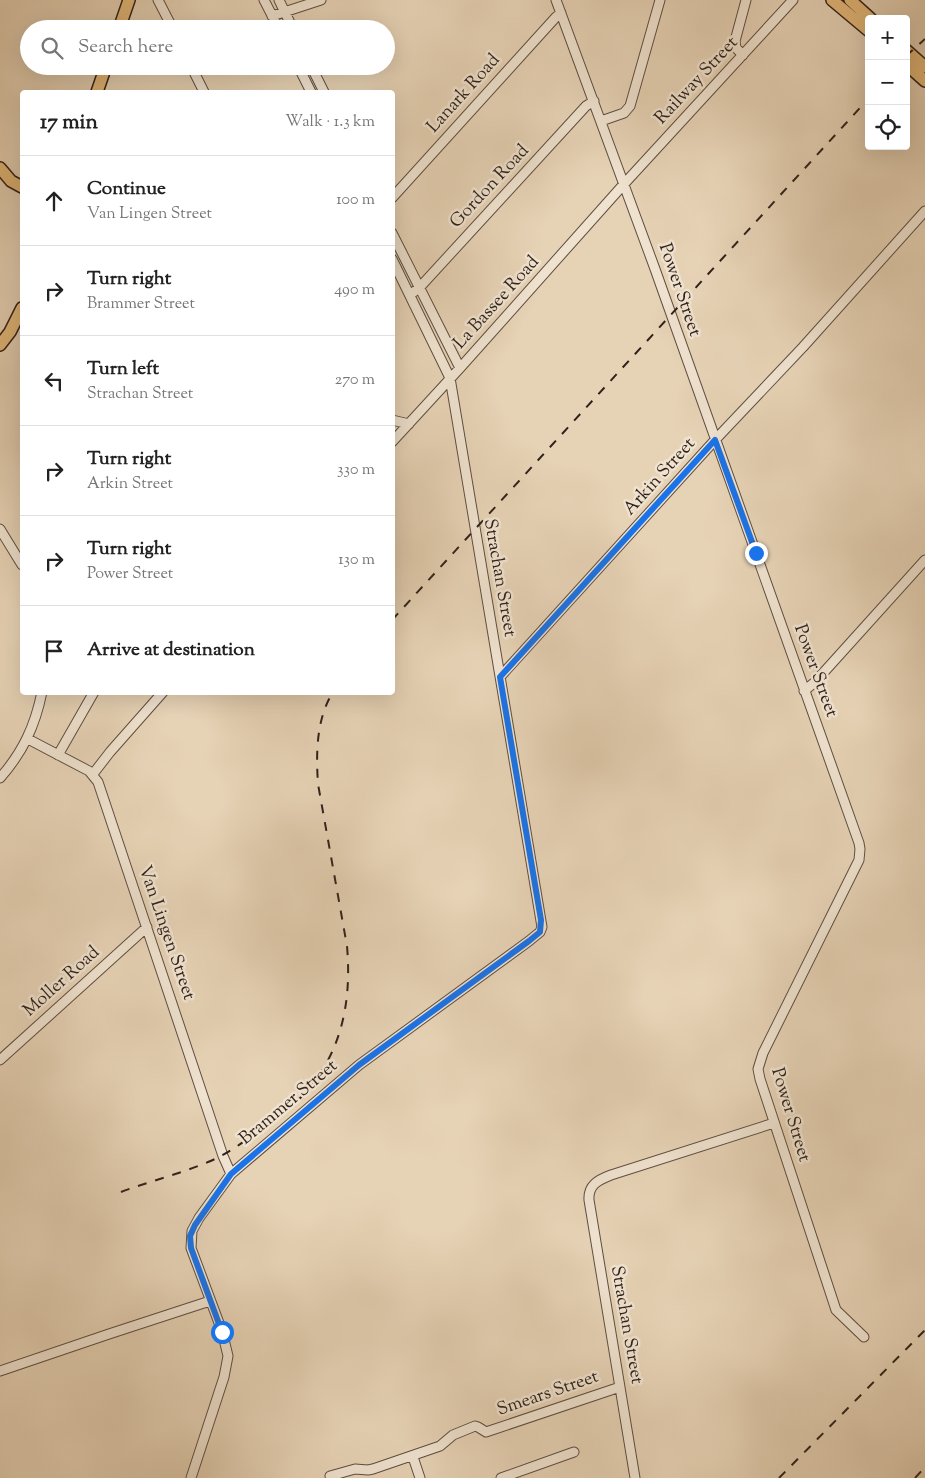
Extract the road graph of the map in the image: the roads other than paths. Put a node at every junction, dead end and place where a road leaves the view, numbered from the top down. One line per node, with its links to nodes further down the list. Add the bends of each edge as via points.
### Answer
1 (129, 0): 16 (main road)
2 (158, 0): 17 (street)
3 (264, 0): 15 (street)
4 (279, 0): 12 (street)
5 (321, 0): 12 (street)
6 (556, 0): 13 (street, Power Street)
7 (660, 0): 35 (street, via 630,106 624,113)
8 (746, 0): 22 (street, via 735,44)
9 (793, 0): 22 (street, Railway Street)
10 (832, 0): 20 (main road)
11 (850, 0): 14 (main road)
12 (284, 11): 15 (street); 19 (street)
13 (561, 13): 34 (street, Power Street); 39 (street, Lanark Road)
14 (867, 15)
15 (272, 16): 18 (street)
16 (122, 20)
17 (168, 20)
18 (274, 20)
19 (288, 20)
20 (865, 28)
21 (910, 54): 23 (main road)
22 (743, 55): 37 (street, Railway Street)
23 (925, 67)
24 (910, 68): 29 (main road)
25 (103, 75): 30 (main road)
26 (196, 75): 31 (street)
27 (302, 75): 32 (street)
28 (316, 75): 33 (street)
29 (925, 81)
30 (97, 90)
31 (203, 90)
32 (310, 90)
33 (323, 90)
34 (594, 101): 35 (street, Power Street); 43 (street, Gordon Road)
35 (601, 121): 37 (street, Power Street)
36 (0, 168): 38 (main road)
37 (624, 184): 47 (street, La Bassee Road); 52 (street, Power Street)
38 (20, 186)
39 (395, 195)
40 (925, 211): 52 (street, Arkin Street)
41 (395, 239): 43 (street)
42 (395, 266): 44 (street, Strachan Street)
43 (420, 287): 44 (street, Gordon Road); 47 (street)
44 (410, 295): 48 (street, Strachan Street)
45 (20, 312): 46 (main road)
46 (0, 345)
47 (460, 368): 48 (street, La Bassee Road)
48 (450, 378): 50 (street, La Bassee Road); 56 (street, Strachan Street)
49 (395, 421): 50 (street)
50 (409, 424): 51 (street, La Bassee Road)
51 (395, 439)
52 (715, 440): 56 (street, Arkin Street); 57 (street, Power Street)
53 (0, 529): 55 (street)
54 (925, 560): 57 (street)
55 (20, 562)
56 (500, 677): 66 (street, Strachan Street, via 541,920)
57 (804, 691): 68 (street, Power Street, via 859,843 860,855 758,1065)
58 (41, 695): 61 (street)
59 (92, 695): 62 (street)
60 (160, 695): 63 (street)
61 (28, 739): 62 (street); 64 (street)
62 (58, 755): 63 (street)
63 (92, 774): 65 (street, Van Lingen Street, via 101,788)
64 (0, 778)
65 (147, 927): 67 (street, Moller Road); 69 (street, Van Lingen Street)
66 (540, 932): 69 (street, Brammer Street, via 359,1065)
67 (0, 1060)
68 (774, 1123): 71 (street, Power Street, via 836,1310); 73 (street, Strachan Street, via 598,1180 589,1190)
69 (231, 1174): 70 (street, Brammer Street, via 190,1236 191,1248)
70 (210, 1302): 72 (street); 78 (street, via 228,1362)
71 (864, 1337)
72 (0, 1371)
73 (620, 1387): 75 (street, Smears Street, via 486,1432 475,1426); 81 (street, Strachan Street)
74 (574, 1452): 76 (street)
75 (413, 1457): 77 (street, via 373,1469 355,1469); 79 (street)
76 (528, 1474): 80 (street)
77 (330, 1476)
78 (191, 1478)
79 (420, 1478)
80 (501, 1478)
81 (635, 1478)

